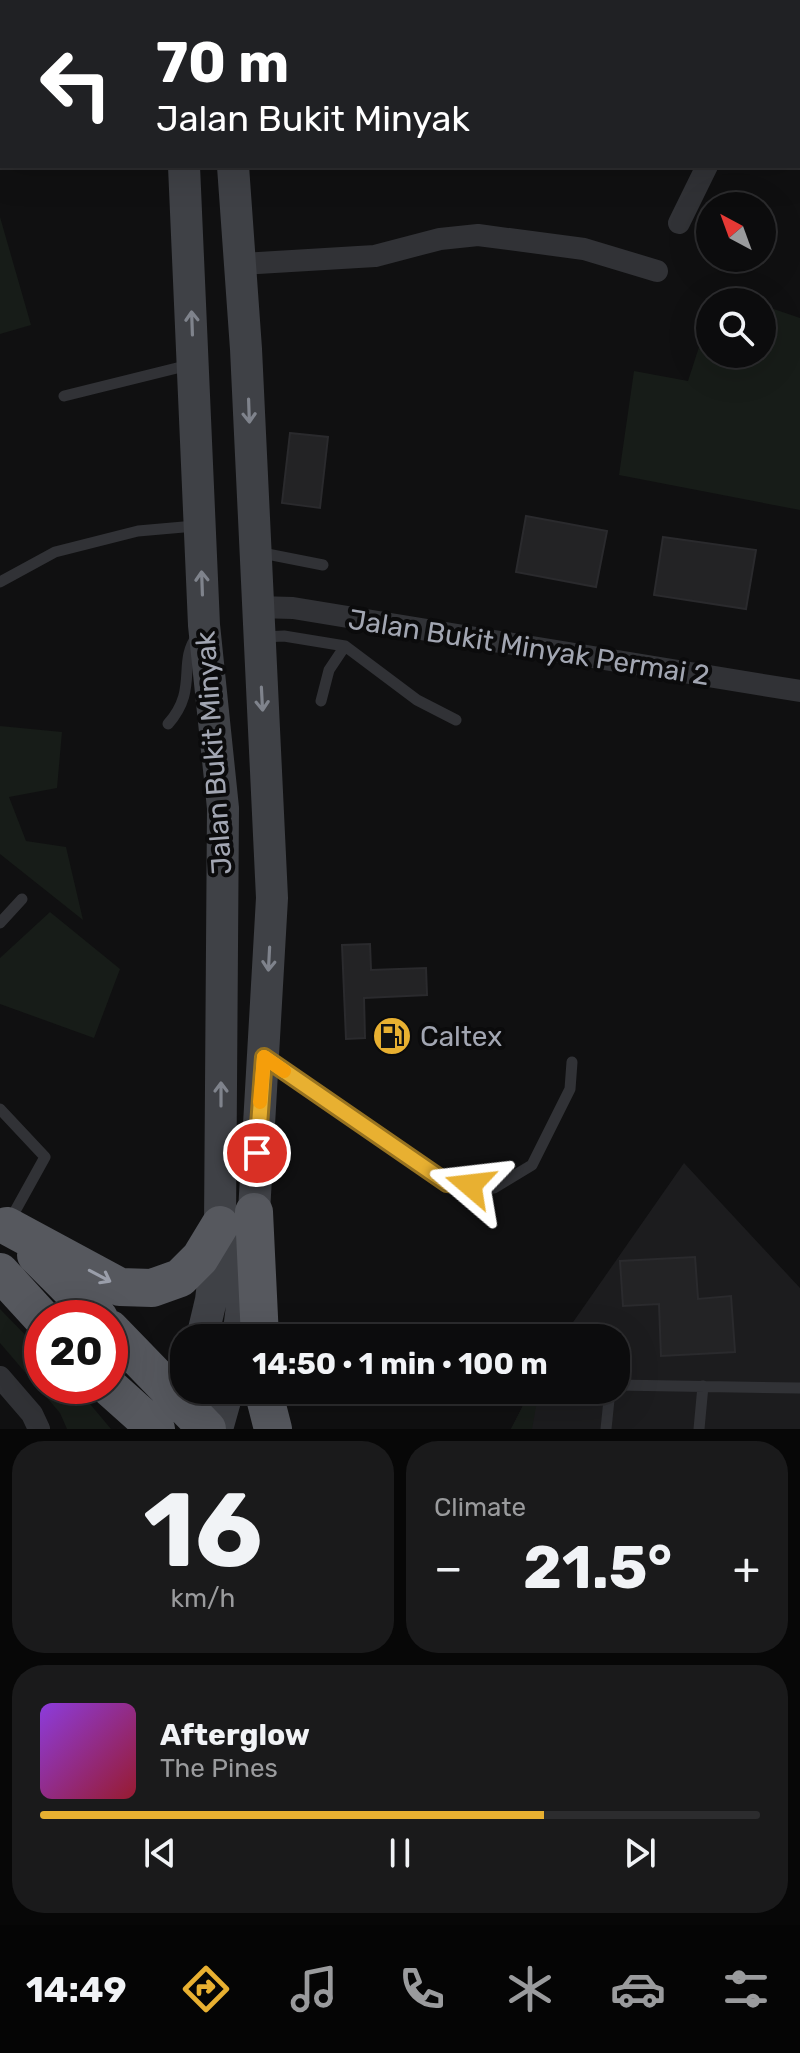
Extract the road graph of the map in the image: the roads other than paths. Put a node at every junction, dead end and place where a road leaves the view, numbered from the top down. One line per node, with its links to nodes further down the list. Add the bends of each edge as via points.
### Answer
1 (184, 168): 7 (main road, Jalan Bukit Minyak, one-way to 1)
2 (233, 168): 5 (main road, Jalan Bukit Minyak)
3 (706, 168): 4 (street)
4 (679, 223)
5 (240, 264): 6 (street, via 375,256 478,235 584,249); 10 (main road, Jalan Bukit Minyak, one-way to 10)
6 (657, 271)
7 (193, 364): 8 (lane); 9 (main road, Jalan Bukit Minyak)
8 (64, 396)
9 (200, 526): 12 (lane, via 138,531 55,552); 14 (main road, Jalan Bukit Minyak, one-way to 9)
10 (254, 552): 11 (lane); 13 (main road, Jalan Bukit Minyak)
11 (323, 565)
12 (0, 582)
13 (258, 622): 15 (lane, via 284,636); 16 (street, Jalan Bukit Minyak Permai 2, via 293,608); 22 (main road, Jalan Bukit Minyak, one-way to 22, via 272,898)
14 (204, 625): 19 (lane, via 189,646 187,690); 25 (main road, Jalan Bukit Minyak, one-way to 14, via 223,808)
15 (345, 646): 17 (lane, via 329,670); 18 (lane, via 417,700)
16 (800, 691)
17 (321, 701)
18 (456, 720)
19 (168, 724)
20 (22, 899): 21 (lane)
21 (0, 923)
22 (264, 1057): 23 (lane, via 447,1183 494,1188 532,1165 570,1089); 25 (main road, Jalan Bukit Minyak)
23 (572, 1062)
24 (0, 1109): 26 (lane, via 45,1157)
25 (237, 1218): 26 (highway, one-way to 25, via 120,1287 152,1288 180,1278); 30 (main road, Jalan Bukit Minyak); 31 (main road, Jalan Bukit Minyak); 32 (highway)
26 (4, 1222): 29 (highway)
27 (0, 1272): 28 (highway)
28 (26, 1300)
29 (81, 1300)
30 (205, 1324)
31 (238, 1324)
32 (257, 1324)
33 (128, 1348): 43 (highway)
34 (0, 1377): 44 (street)
35 (630, 1385): 36 (lane)
36 (703, 1386): 37 (lane); 50 (lane)
37 (799, 1388)
38 (106, 1404): 45 (highway)
39 (128, 1404): 46 (highway)
40 (224, 1404): 47 (main road)
41 (267, 1404): 48 (highway)
42 (609, 1404): 49 (lane)
43 (190, 1413)
44 (39, 1429)
45 (119, 1429)
46 (156, 1429)
47 (217, 1429)
48 (273, 1429)
49 (606, 1429)
50 (699, 1429)

